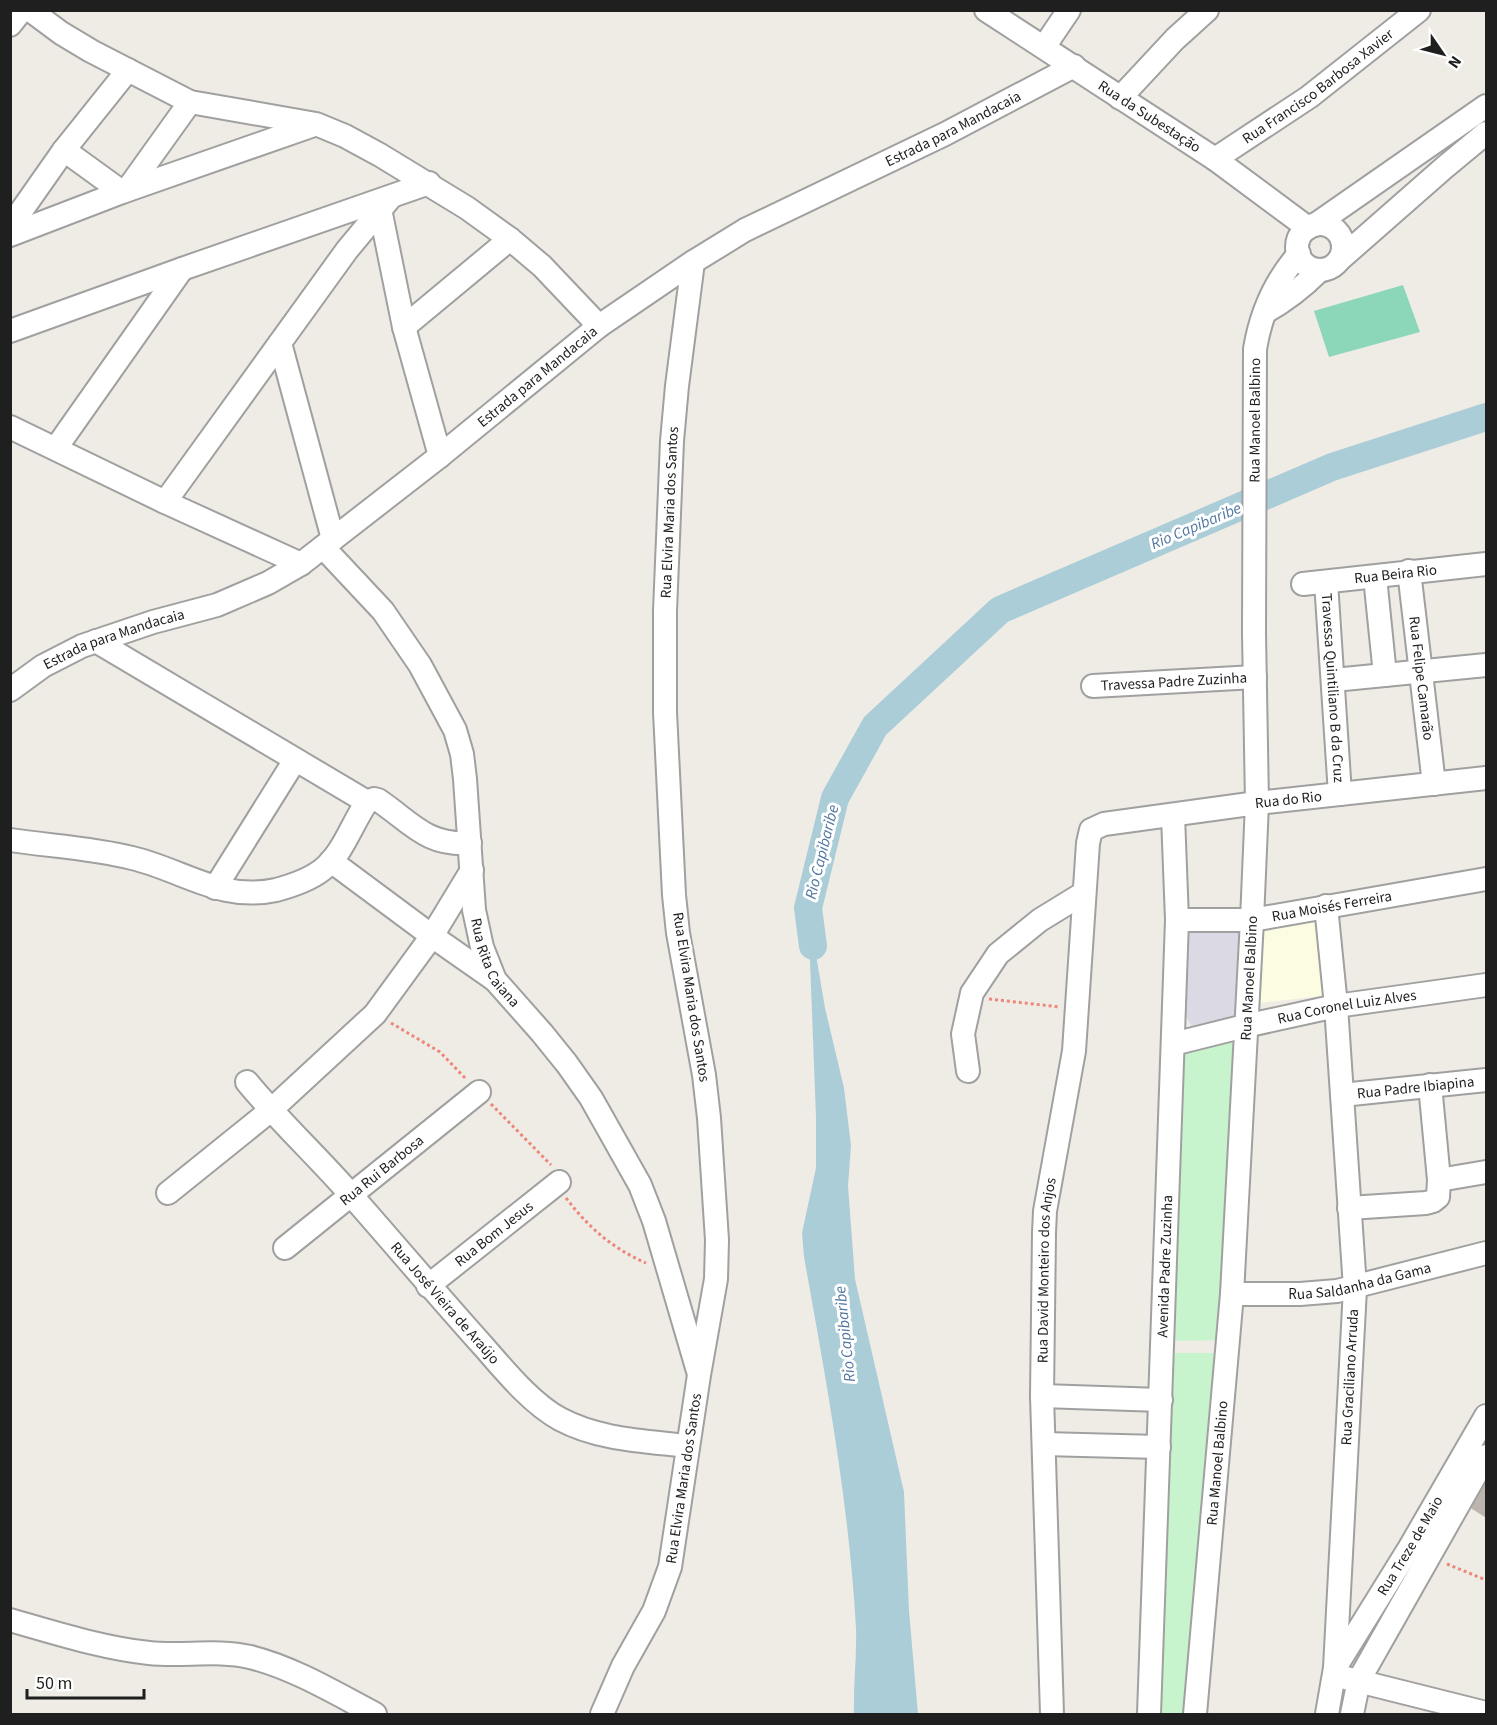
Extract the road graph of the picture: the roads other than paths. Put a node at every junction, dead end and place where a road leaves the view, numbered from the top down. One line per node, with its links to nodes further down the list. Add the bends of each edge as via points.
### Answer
1 (22, 10): 7 (street)
2 (30, 10): 10 (street, via 81,45)
3 (986, 10): 8 (street, Rua da Subestação)
4 (1069, 10): 8 (street)
5 (1207, 10): 11 (street)
6 (1419, 10): 17 (street, Rua Francisco Barbosa Xavier, via 1309,97)
7 (10, 25)
8 (1044, 47): 9 (street, Rua da Subestação)
9 (1074, 66): 11 (street, Rua da Subestação); 26 (street, Estrada para Mandacaia, via 935,139 745,230)
10 (128, 70): 12 (street); 16 (street)
11 (1120, 98): 17 (street, Rua da Subestação)
12 (190, 102): 14 (street); 19 (street)
13 (1486, 106): 22 (street)
14 (316, 124): 18 (street); 19 (street)
15 (1486, 133): 27 (street)
16 (64, 150): 19 (street); 21 (street)
17 (1215, 159): 22 (street, Rua da Subestação)
18 (429, 183): 20 (street); 24 (street)
19 (125, 191): 23 (street)
20 (386, 203): 28 (street); 31 (street); 33 (street)
21 (10, 227)
22 (1311, 227): 25 (street, via 1299,239); 27 (street, via 1330,226 1341,238 1343,245)
23 (10, 235)
24 (510, 239): 30 (street, via 542,266); 31 (street)
25 (1299, 254): 27 (street, via 1307,266); 29 (street, Rua Manoel Balbino, via 1276,283)
26 (693, 262): 30 (street, Estrada para Mandacaia); 95 (street, Rua Elvira Maria dos Santos, via 672,441 663,664 677,924 704,1075 717,1240 716,1279)
27 (1329, 265): 29 (street)
28 (182, 269): 32 (street); 35 (street)
29 (1265, 312): 49 (street, Rua Manoel Balbino, via 1255,349)
30 (599, 326): 36 (street, Estrada para Mandacaia)
31 (405, 327): 36 (street)
32 (10, 331)
33 (280, 343): 37 (street); 38 (street)
34 (10, 428): 35 (street)
35 (56, 448): 37 (street)
36 (440, 456): 38 (street, Estrada para Mandacaia)
37 (165, 502): 39 (street)
38 (328, 543): 39 (street, Estrada para Mandacaia); 62 (street, Rua Rita Caiana, via 420,665 456,730 462,754)
39 (301, 564): 45 (street, Estrada para Mandacaia, via 217,605)
40 (1486, 564): 41 (street, Rua Beira Rio)
41 (1409, 571): 42 (street, Rua Beira Rio); 47 (street, Rua Felipe Camarão)
42 (1375, 577): 43 (street, Rua Beira Rio); 48 (street)
43 (1326, 582): 44 (street, Rua Beira Rio); 50 (street, Travessa Quintiliano B da Cruz)
44 (1303, 584)
45 (96, 641): 52 (street, Estrada para Mandacaia, via 60,656); 53 (street)
46 (1486, 665): 47 (street)
47 (1421, 671): 48 (street); 55 (street, Rua Felipe Camarão)
48 (1385, 675): 50 (street)
49 (1255, 677): 51 (street, Travessa Padre Zuzinha); 58 (street, Rua Manoel Balbino)
50 (1334, 680): 56 (street, Travessa Quintiliano B da Cruz)
51 (1093, 686)
52 (10, 690)
53 (295, 760): 57 (street); 66 (street)
54 (1486, 778): 55 (street, Rua do Rio)
55 (1434, 784): 56 (street, Rua do Rio)
56 (1340, 794): 58 (street, Rua do Rio)
57 (367, 802): 62 (street, via 378,800 434,839); 63 (street)
58 (1257, 803): 59 (street, Rua do Rio); 70 (street, Rua Manoel Balbino)
59 (1173, 816): 60 (street, Rua do Rio, via 1104,824); 69 (street, Avenida Padre Zuzinha)
60 (1091, 830): 67 (street, Rua David Monteiro dos Anjos)
61 (10, 840): 66 (street, via 131,858)
62 (470, 843): 64 (street, Rua Rita Caiana)
63 (331, 861): 66 (street, via 322,870 286,887 260,893); 71 (street)
64 (472, 870): 71 (street); 72 (street, Rua Rita Caiana, via 477,928)
65 (1486, 879): 68 (street, Rua Moisés Ferreira)
66 (216, 888)
67 (1084, 893): 77 (street, via 1040,920 998,954 972,993 963,1034); 96 (street, Rua David Monteiro dos Anjos, via 1074,1051 1046,1211)
68 (1326, 906): 70 (street, Rua Moisés Ferreira); 74 (street, Rua Graciliano Arruda)
69 (1177, 920): 70 (street, Rua Moisés Ferreira); 76 (street, Avenida Padre Zuzinha)
70 (1252, 920): 75 (street, Rua Manoel Balbino)
71 (432, 936): 72 (street); 83 (street, via 375,1014)
72 (495, 980): 95 (street, Rua Rita Caiana, via 542,1033 591,1098 640,1185)
73 (1486, 985): 74 (street, Rua Coronel Luiz Alves)
74 (1336, 1006): 75 (street, Rua Coronel Luiz Alves); 82 (street, Rua Graciliano Arruda)
75 (1245, 1026): 76 (street, Rua Coronel Luiz Alves); 94 (street, Rua Manoel Balbino)
76 (1173, 1044): 97 (street, Avenida Padre Zuzinha)
77 (968, 1071)
78 (1486, 1080): 80 (street, Rua Padre Ibiapina)
79 (248, 1082): 83 (street, Rua José Vieira de Araújo)
80 (1430, 1085): 82 (street, Rua Padre Ibiapina); 85 (street)
81 (479, 1092): 88 (street, Rua Rui Barbosa)
82 (1342, 1095): 89 (street, Rua Graciliano Arruda)
83 (271, 1110): 87 (street); 88 (street, Rua José Vieira de Araújo)
84 (1486, 1172): 85 (street)
85 (1439, 1180): 89 (street, via 1439,1193 1432,1202)
86 (559, 1182): 92 (street, Rua Bom Jesus)
87 (168, 1193)
88 (351, 1195): 90 (street, Rua Rui Barbosa); 92 (street, Rua José Vieira de Araújo)
89 (1349, 1208): 93 (street, Rua Graciliano Arruda)
90 (285, 1248)
91 (1486, 1253): 93 (street, Rua Saldanha da Gama)
92 (428, 1286): 100 (street, Rua José Vieira de Araújo, via 522,1387 559,1418 599,1433)
93 (1355, 1288): 94 (street, Rua Saldanha da Gama, via 1319,1293); 106 (street, Rua Graciliano Arruda)
94 (1232, 1294): 114 (street, Rua Manoel Balbino)
95 (699, 1376): 100 (street, Rua Elvira Maria dos Santos)
96 (1042, 1396): 97 (street); 99 (street, Rua David Monteiro dos Anjos)
97 (1161, 1400): 101 (street, Avenida Padre Zuzinha)
98 (1486, 1416): 103 (street, Rua Treze de Maio)
99 (1044, 1444): 101 (street); 112 (street, Rua David Monteiro dos Anjos)
100 (688, 1446): 111 (street, Rua Elvira Maria dos Santos, via 663,1591)
101 (1159, 1447): 113 (street, Avenida Padre Zuzinha)
102 (1486, 1456): 104 (street, Rua Treze de Maio)
103 (1410, 1547): 104 (street); 106 (street, Rua Treze de Maio)
104 (1431, 1557): 107 (street, Rua Treze de Maio)
105 (10, 1620): 108 (street, via 129,1651 246,1656 290,1671)
106 (1334, 1672): 107 (street); 115 (street, Rua Graciliano Arruda)
107 (1359, 1680): 109 (street); 116 (street)
108 (342, 1706): 110 (street)
109 (1486, 1713)
110 (375, 1714)
111 (602, 1714)
112 (1052, 1714)
113 (1149, 1714)
114 (1195, 1714)
115 (1327, 1714)
116 (1352, 1714)

